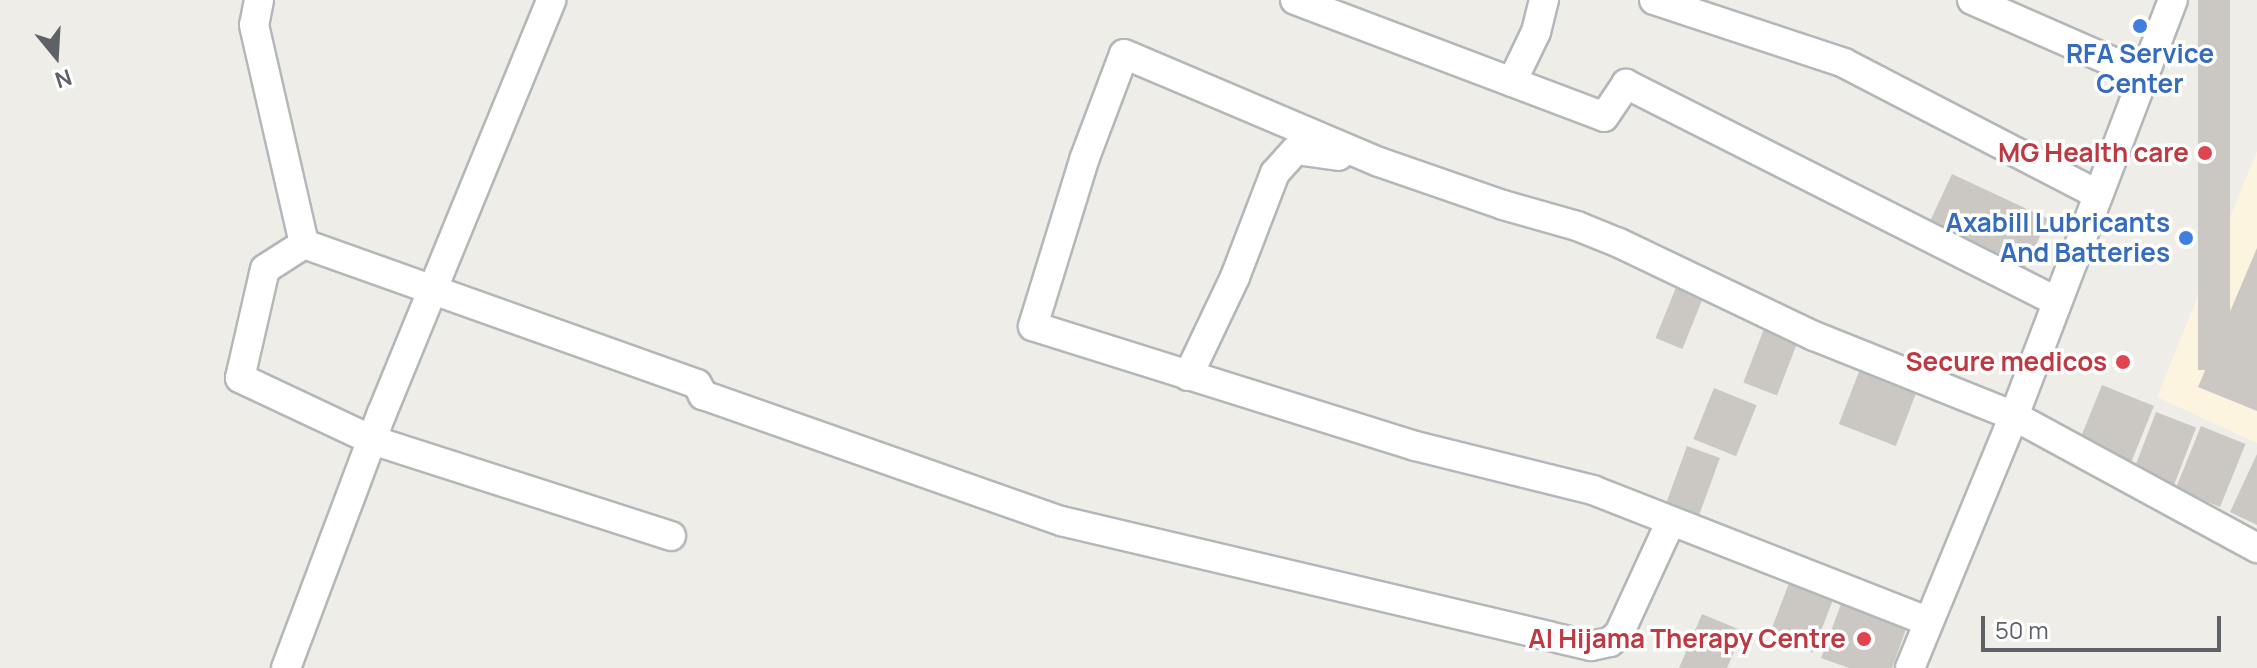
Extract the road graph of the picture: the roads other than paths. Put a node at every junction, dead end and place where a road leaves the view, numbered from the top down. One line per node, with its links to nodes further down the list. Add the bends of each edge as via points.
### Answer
1 (259, 0): 12 (street, via 254,25)
2 (551, 0): 13 (street)
3 (1295, 0): 9 (street)
4 (1544, 0): 9 (street, via 1536,32)
5 (1654, 0): 11 (street, via 1844,63)
6 (1972, 0): 8 (street)
7 (2173, 0): 8 (street)
8 (2143, 75): 11 (street)
9 (1512, 82): 14 (street, via 1604,117 1626,84)
10 (1379, 162): 15 (street, via 1296,150 1275,173 1235,277); 15 (street, via 1124,54 1084,160 1033,326); 16 (street, via 1591,231 1814,336)
11 (2097, 194): 14 (street)
12 (304, 244): 13 (street); 17 (street, via 265,269 240,378)
13 (433, 290): 17 (street); 18 (street, via 697,384 703,395 1061,521 1591,646 1619,634)
14 (2057, 302): 16 (street)
15 (1188, 376): 18 (street, via 1415,446 1593,490)
16 (2014, 416): 20 (street); 21 (street)
17 (372, 440): 19 (street); 22 (street)
18 (1671, 521): 21 (street)
19 (671, 536)
20 (2257, 548)
21 (1927, 621): 23 (street)
22 (286, 668)
23 (1910, 668)

